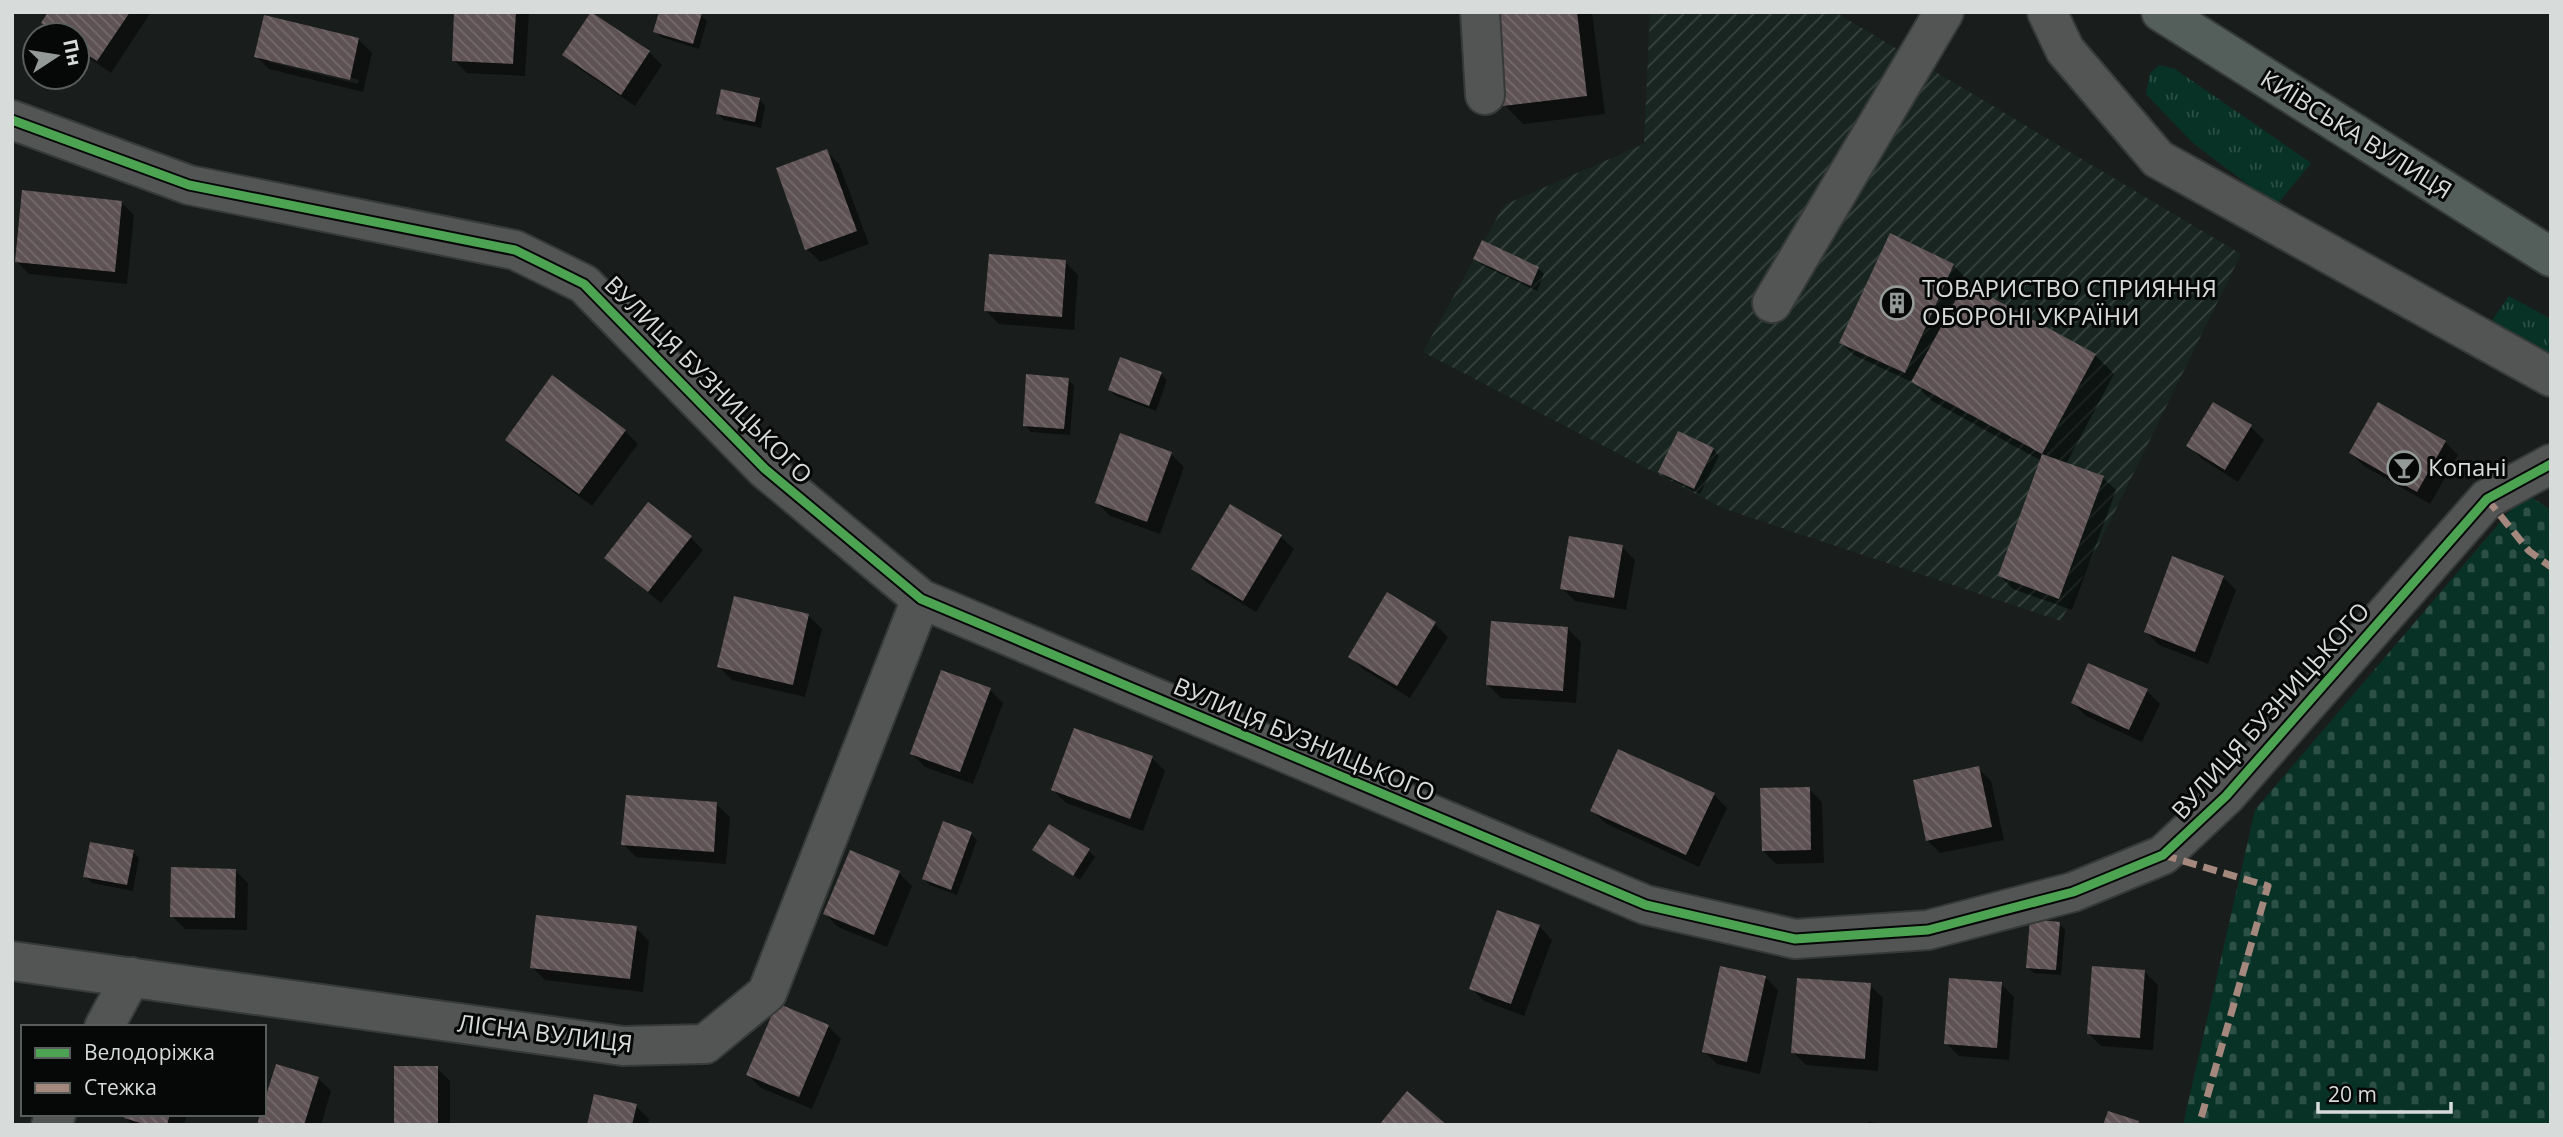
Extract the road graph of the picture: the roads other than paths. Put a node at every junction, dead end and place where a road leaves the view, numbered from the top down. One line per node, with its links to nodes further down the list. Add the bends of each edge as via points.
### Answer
1 (1480, 12): 5 (street)
2 (1944, 12): 8 (street)
3 (2048, 12): 9 (street, via 2065,50 2158,159)
4 (2161, 12): 7 (main road, КИЇВСЬКА ВУЛИЦЯ)
5 (1485, 95)
6 (12, 120): 11 (street, ВУЛИЦЯ БУЗНИЦЬКОГО, via 189,184 515,250 584,284 765,469)
7 (2551, 257)
8 (1772, 303)
9 (2551, 377)
10 (2551, 464): 11 (street, ВУЛИЦЯ БУЗНИЦЬКОГО, via 2487,499 2226,796 2163,855 2073,892 1928,930 1795,939 1646,905)
11 (921, 599): 13 (street, ЛІСНА ВУЛИЦЯ, via 767,993 705,1044 623,1046)
12 (12, 961): 13 (street, ЛІСНА ВУЛИЦЯ)
13 (131, 977): 14 (street)
14 (105, 1025)

